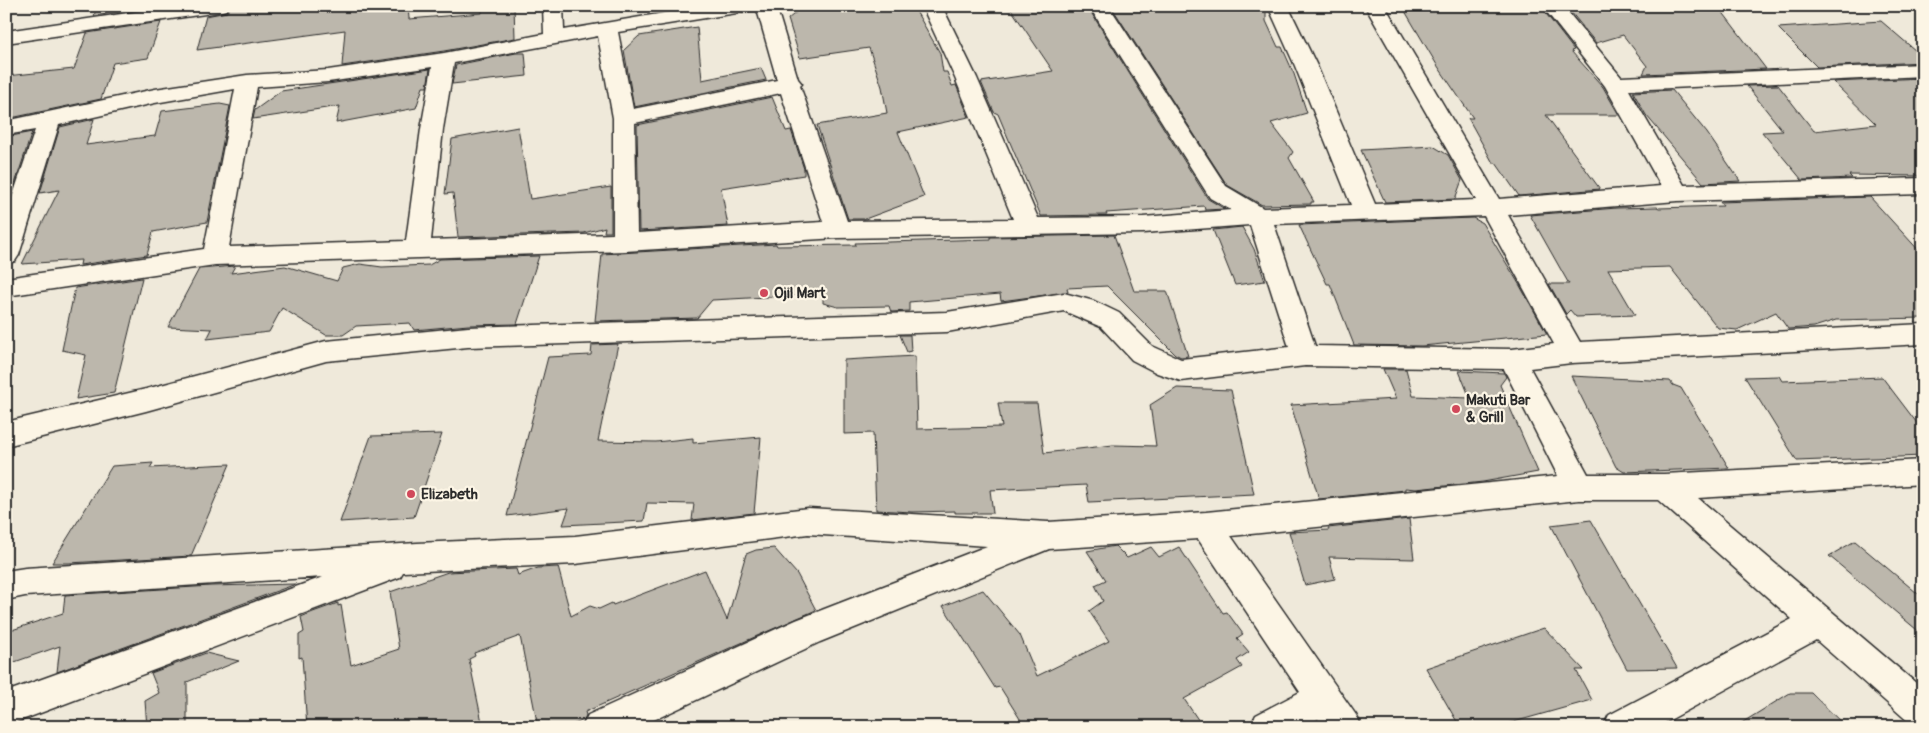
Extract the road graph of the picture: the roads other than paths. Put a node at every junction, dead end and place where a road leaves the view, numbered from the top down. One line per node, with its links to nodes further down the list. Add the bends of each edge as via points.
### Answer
1 (219, 6): 11 (street)
2 (553, 6): 12 (street)
3 (743, 6): 10 (street)
4 (766, 6): 16 (street)
5 (932, 6): 26 (street)
6 (1099, 6): 25 (street, via 1218,192)
7 (1278, 6): 24 (street)
8 (1375, 6): 23 (street)
9 (1552, 6): 17 (street)
10 (607, 28): 12 (street); 18 (street)
11 (6, 37)
12 (554, 38): 13 (street)
13 (444, 59): 15 (street, via 328,76); 29 (street)
14 (1923, 70): 17 (street)
15 (247, 81): 19 (street, via 155,96); 31 (street)
16 (791, 84): 18 (street); 27 (street)
17 (1616, 84): 22 (street)
18 (624, 118): 28 (street)
19 (50, 120): 20 (street); 30 (street)
20 (6, 128)
21 (1923, 186): 22 (street)
22 (1677, 193): 23 (street)
23 (1492, 208): 24 (street); 34 (street)
24 (1366, 212): 25 (street)
25 (1259, 216): 26 (street, via 1143,225); 35 (street)
26 (1029, 227): 27 (street)
27 (838, 230): 28 (street)
28 (625, 242): 29 (street)
29 (418, 248): 31 (street)
30 (6, 255)
31 (215, 256): 32 (street)
32 (6, 287)
33 (1923, 334): 34 (street)
34 (1572, 353): 36 (street)
35 (1305, 356): 36 (street); 37 (street, via 1181,370 1142,353 1110,320 1064,302 947,322 468,336 326,351)
36 (1512, 359): 39 (street)
37 (6, 434)
38 (1923, 472): 40 (street)
39 (1579, 487): 40 (street); 41 (street)
40 (1664, 487): 45 (street)
41 (1206, 525): 42 (street); 46 (street)
42 (1048, 536): 43 (street, via 808,521 576,550); 49 (street, via 808,631)
43 (417, 556): 44 (street, via 35,581); 47 (street)
44 (6, 586)
45 (1819, 622): 48 (street); 52 (street)
46 (1324, 697): 50 (street); 51 (street)
47 (6, 709)
48 (1923, 712)
49 (600, 727)
50 (1268, 727)
51 (1344, 727)
52 (1621, 727)

